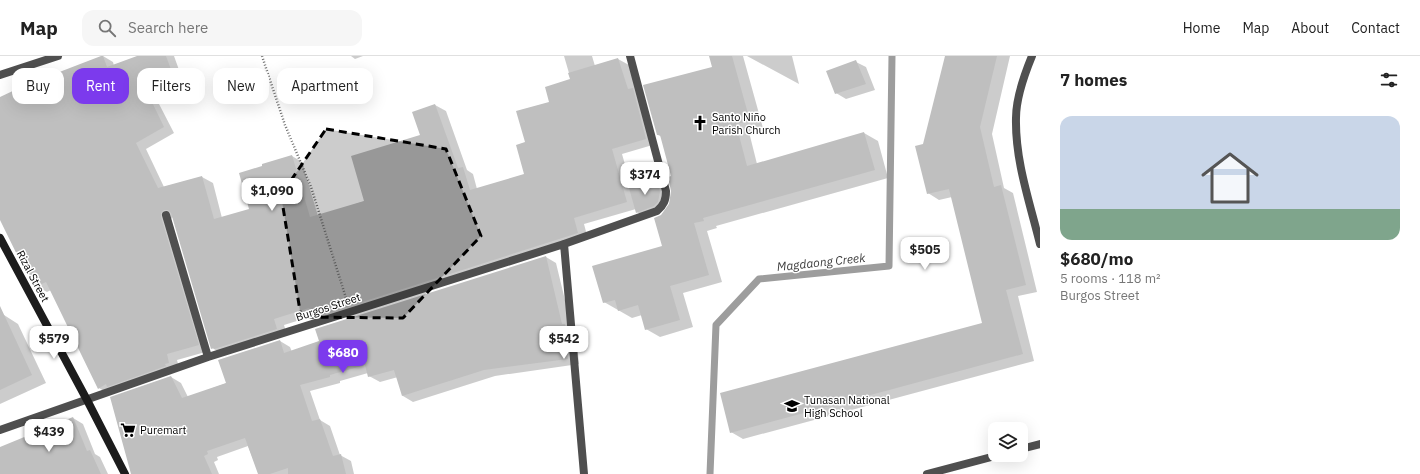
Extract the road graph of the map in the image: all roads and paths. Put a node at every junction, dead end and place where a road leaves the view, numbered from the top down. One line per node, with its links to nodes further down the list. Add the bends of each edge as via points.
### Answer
1 (58, 56): 5 (street)
2 (262, 56): 10 (path, via 311,187)
3 (630, 56): 8 (street, Burgos Street, via 666,199 663,206 649,215)
4 (1032, 56): 9 (street, via 1025,72 1016,119 1020,164)
5 (0, 75)
6 (166, 215): 11 (street)
7 (0, 238): 12 (main road, Rizal Street)
8 (564, 244): 10 (street, Burgos Street); 18 (street)
9 (1040, 244)
10 (350, 311): 11 (street, Burgos Street)
11 (208, 357): 12 (street, Burgos Street)
12 (87, 400): 13 (street, Burgos Street); 17 (main road, Rizal Street)
13 (0, 430)
14 (1040, 444): 15 (street)
15 (1028, 447)
16 (988, 458): 19 (street)
17 (125, 474)
18 (584, 474)
19 (927, 474)

